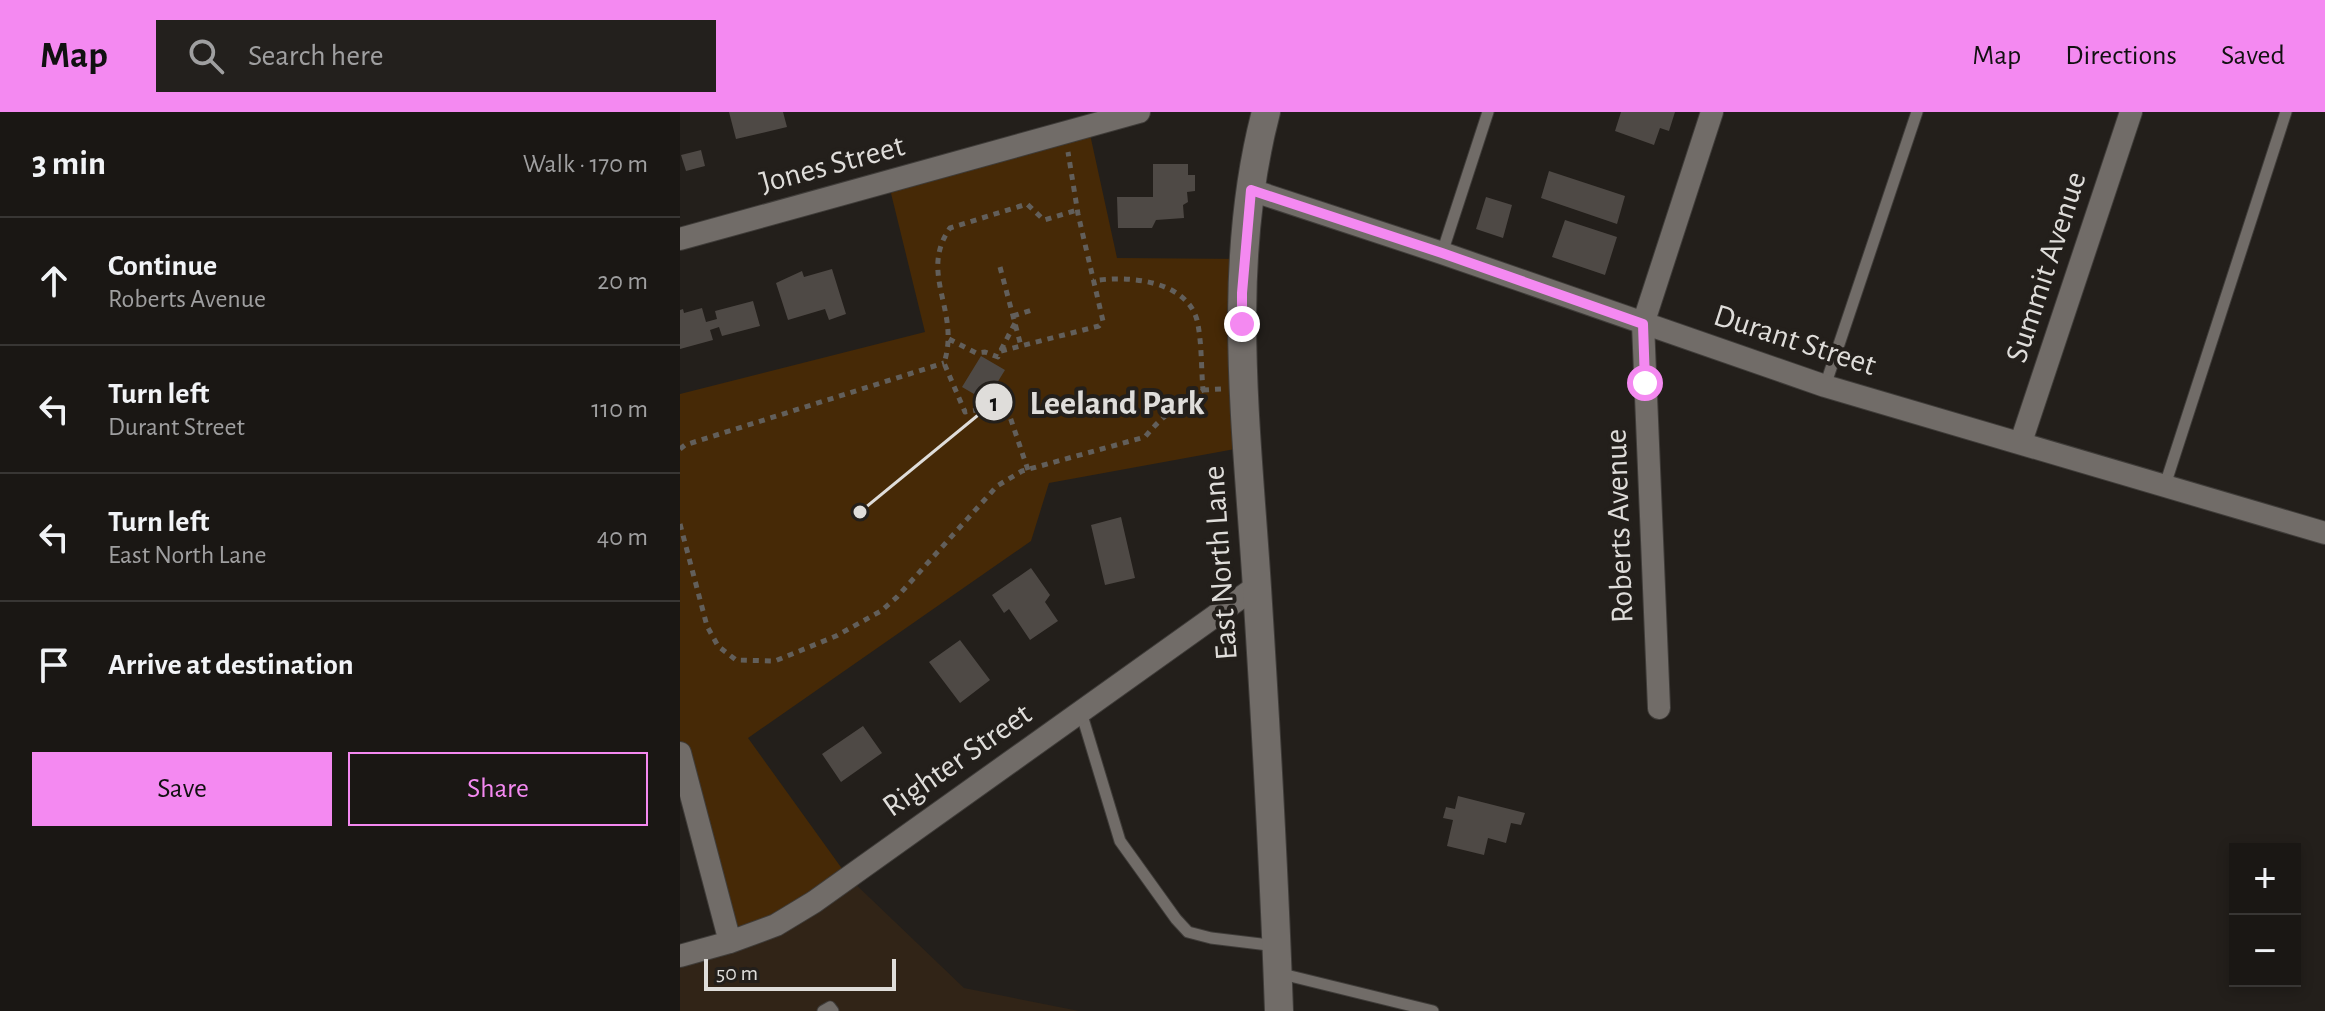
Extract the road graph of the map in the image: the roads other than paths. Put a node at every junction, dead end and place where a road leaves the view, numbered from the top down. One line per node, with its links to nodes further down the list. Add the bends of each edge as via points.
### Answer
1 (1139, 112): 8 (street, Jones Street)
2 (1266, 112): 9 (street, East North Lane)
3 (1488, 112): 11 (lane)
4 (1712, 112): 12 (street, Roberts Avenue)
5 (1917, 112): 13 (lane)
6 (2131, 112): 14 (street, Summit Avenue)
7 (2286, 112): 15 (lane)
8 (1086, 118): 10 (street, Jones Street, via 1066,131)
9 (1251, 190): 11 (street, Durant Street); 17 (street, East North Lane, via 1242,356)
10 (680, 239)
11 (1442, 253): 12 (street, Durant Street)
12 (1643, 324): 13 (street, Durant Street); 18 (street, Roberts Avenue)
13 (1825, 386): 14 (street, Durant Street)
14 (2021, 442): 15 (street, Durant Street)
15 (2165, 485): 16 (street, Durant Street)
16 (2325, 533)
17 (1257, 586): 19 (street, Righter Street); 23 (street, East North Lane)
18 (1659, 708)
19 (1081, 712): 21 (street, Righter Street, via 814,902 776,925); 23 (lane, via 1120,841 1176,919 1188,932)
20 (680, 753): 21 (street)
21 (730, 942): 22 (street, Righter Street)
22 (680, 956)
23 (1277, 959): 26 (street, East North Lane); 27 (lane)
24 (823, 1011): 25 (lane)
25 (833, 1011)
26 (1279, 1011)
27 (1433, 1011)

